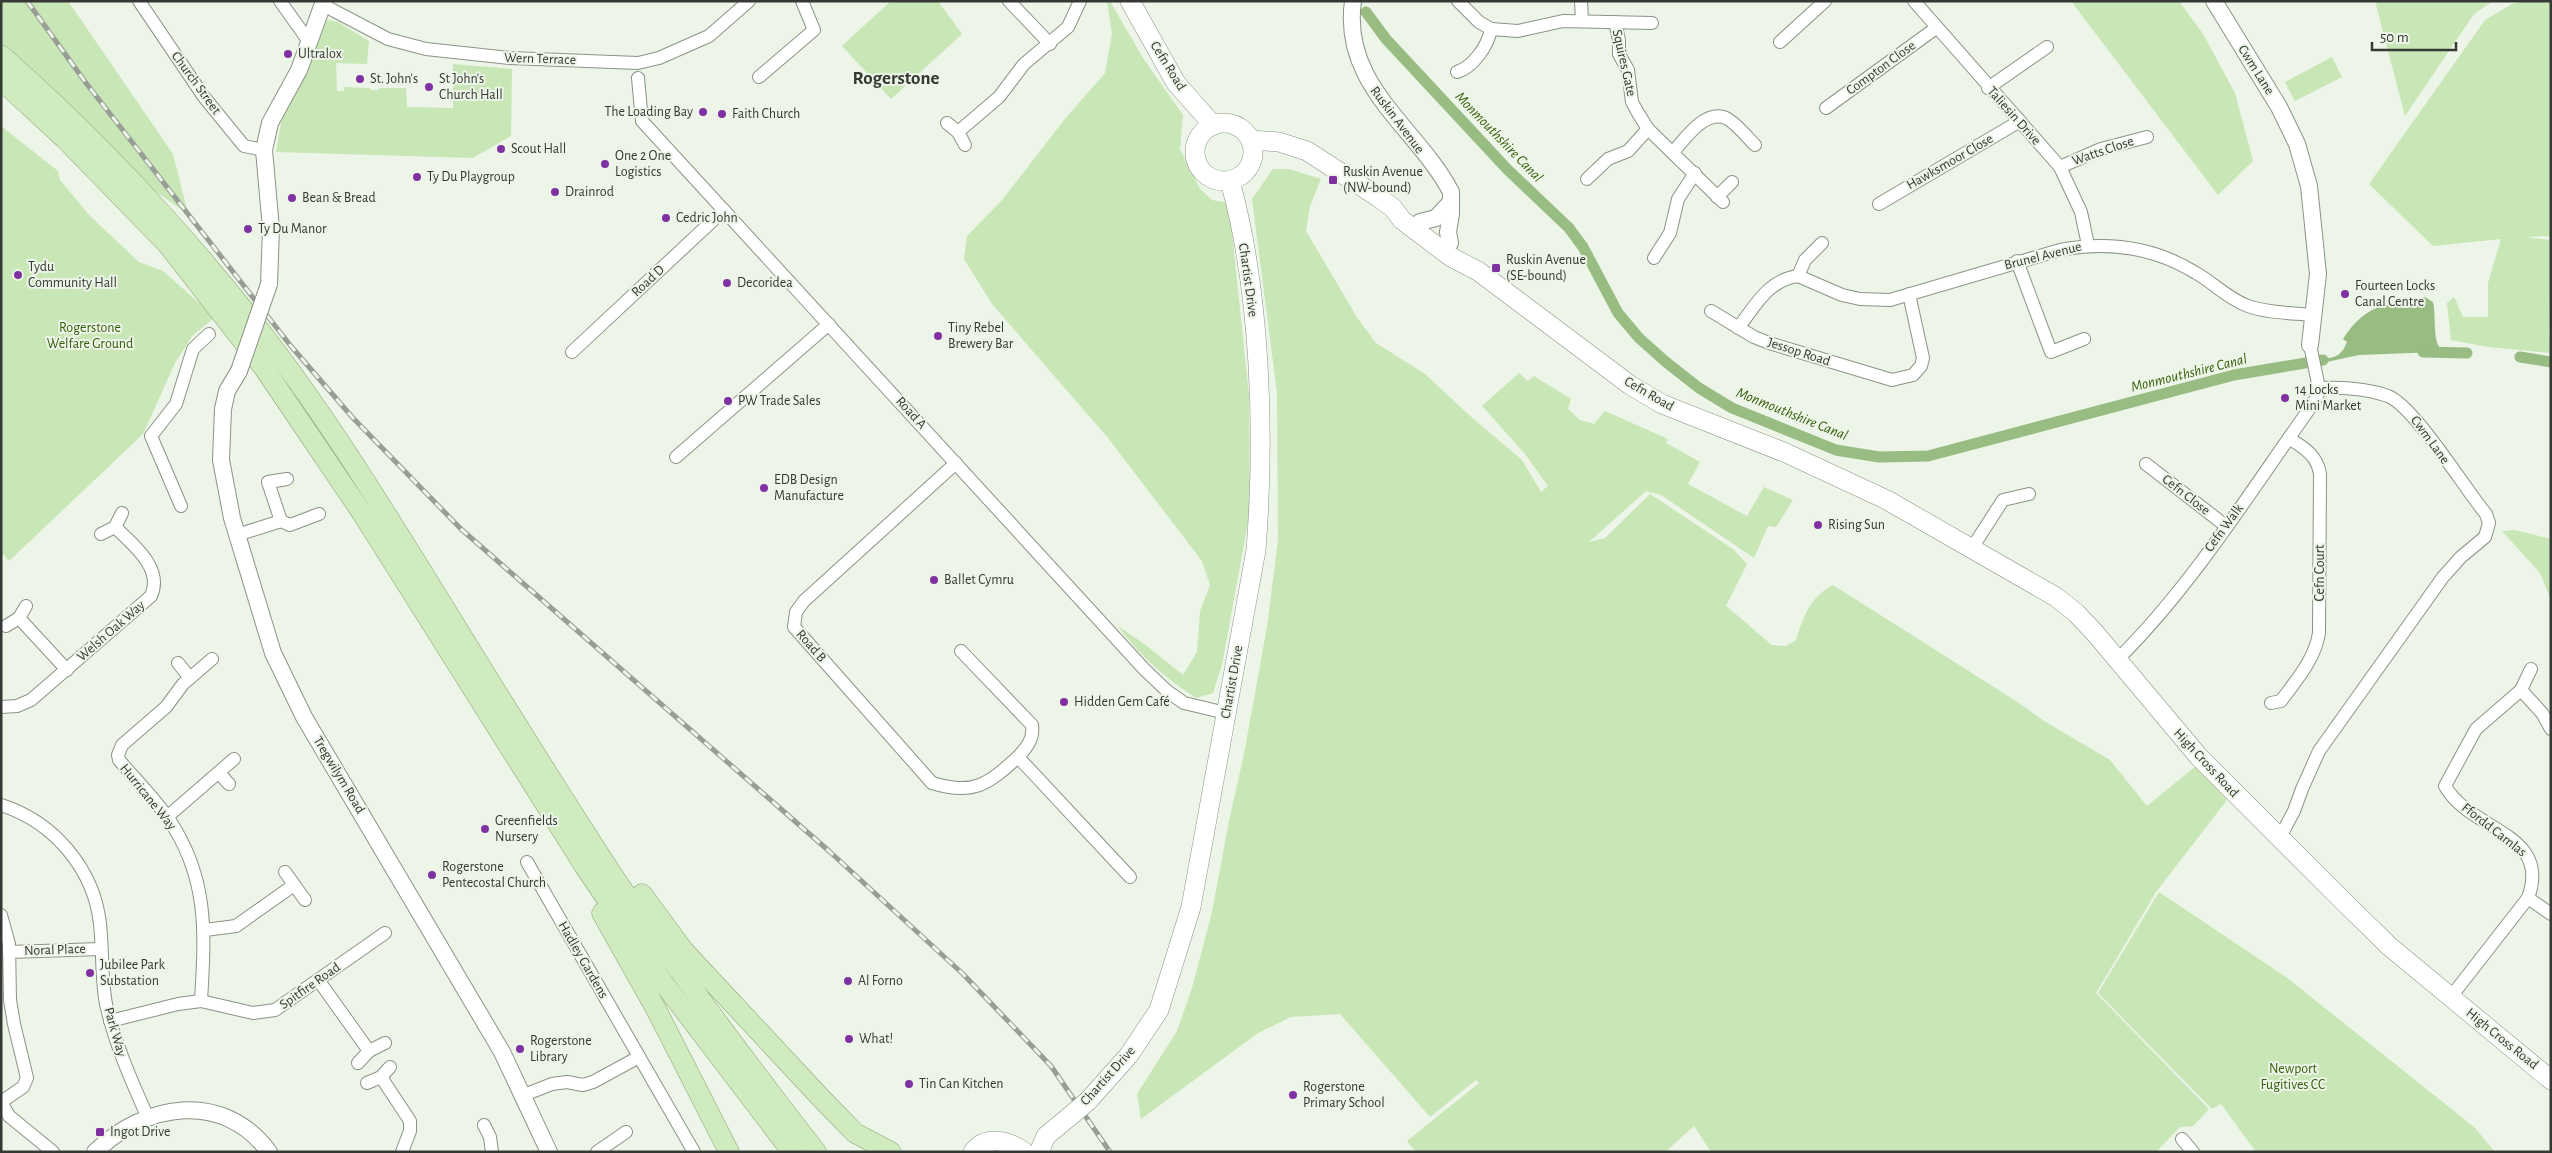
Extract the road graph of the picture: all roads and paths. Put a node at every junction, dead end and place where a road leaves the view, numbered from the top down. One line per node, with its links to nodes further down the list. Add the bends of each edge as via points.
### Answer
1 (138, 1): 40 (street, Church Street, via 204,97 244,146)
2 (280, 1): 21 (street)
3 (749, 1): 13 (street, Wern Terrace, via 709,36 659,58 638,63 510,58 426,49 388,39)
4 (802, 1): 26 (street, via 814,30)
5 (1009, 1): 22 (street)
6 (1080, 1): 22 (street, via 1068,27)
7 (1130, 1): 33 (main road, Cefn Road, via 1176,83)
8 (1353, 1): 47 (street, Ruskin Avenue, via 1353,28 1358,54 1370,85 1443,180 1451,192)
9 (1458, 1): 19 (street)
10 (1581, 1): 15 (street)
11 (1826, 1): 20 (street)
12 (2214, 1): 59 (street, Cwm Lane, via 2279,107 2297,144 2309,186 2314,221 2318,274)
13 (323, 3): 21 (street, Tregwilym Road)
14 (1919, 3): 18 (street, Taliesin Drive)
15 (1582, 21): 16 (street, Squires Gate); 19 (street, Squires Gate, via 1563,21 1518,31)
16 (1615, 22): 17 (street, Squires Gate); 34 (street, Squires Gate, via 1619,54 1628,70 1632,102)
17 (1652, 23)
18 (1936, 28): 29 (street, Taliesin Drive); 30 (street, Compton Close)
19 (1491, 29): 25 (street, via 1489,42 1465,70)
20 (1780, 42)
21 (310, 43): 40 (street, Tregwilym Road, via 270,123)
22 (1050, 44): 35 (street, via 1024,64 999,97)
23 (2047, 47): 29 (street)
24 (1, 55): 99 (main road, via 118,165 267,340 363,478)
25 (1457, 72)
26 (759, 77)
27 (638, 78): 49 (street, Road A, via 642,121)
28 (1, 80): 86 (main road, via 65,138 168,246 229,322 320,447)
29 (1988, 88): 31 (street, Taliesin Drive)
30 (1826, 108)
31 (2020, 121): 42 (street, Taliesin Drive); 48 (street, Hawksmoor Close)
32 (947, 123): 35 (street)
33 (1213, 125): 37 (main road, via 1228,123 1237,126); 45 (main road, via 1198,138 1194,153 1197,164 1205,175 1218,181)
34 (1648, 129): 41 (street, Squires Gate); 44 (street, via 1628,151 1608,159)
35 (958, 132): 38 (street)
36 (2147, 137): 42 (street, Watts Close, via 2101,149)
37 (1250, 140): 45 (main road, via 1253,147 1250,165 1240,177); 50 (main road, Cefn Road, via 1279,142 1306,151 1392,208 1402,220)
38 (965, 145)
39 (1755, 145): 41 (street, via 1726,118 1714,116 1700,123)
40 (264, 150): 81 (street, Tregwilym Road, bridge, via 271,229 269,284 238,371 227,391 221,433 221,460)
41 (1673, 152): 43 (street, Squires Gate)
42 (2060, 167): 52 (street, Taliesin Drive, via 2081,212)
43 (1695, 173): 46 (street, Squires Gate, via 1720,200); 53 (street, via 1678,199 1670,233)
44 (1587, 179)
45 (1230, 181): 97 (main road, Chartist Drive, via 1238,208 1252,305 1258,385 1260,490 1256,550)
46 (1732, 182)
47 (1450, 203): 50 (street, via 1436,218); 50 (street, Ruskin Avenue, via 1448,232)
48 (1879, 204)
49 (724, 210): 60 (street, Road A); 65 (street, Road D)
50 (1430, 232): 55 (main road, Cefn Road, via 1452,257); 55 (main road, Cefn Road, via 1467,255)
51 (1822, 243): 56 (street, via 1805,260)
52 (2088, 245): 54 (street, Brunel Avenue); 59 (street, Brunel Avenue, via 2118,246 2162,256 2197,273 2248,306)
53 (1654, 258)
54 (2017, 261): 57 (street, Brunel Avenue); 63 (street, via 2051,352)
55 (1478, 271): 71 (main road, Cefn Road, via 1630,385 1662,404 1786,452)
56 (1798, 276): 57 (street, Brunel Avenue, via 1842,295 1860,299 1890,300); 61 (street, via 1784,278 1772,285)
57 (1908, 294): 61 (street, Jessop Road, via 1923,358 1913,375 1892,380 1769,343)
58 (1711, 311): 61 (street, Jessop Road)
59 (2312, 315): 64 (street, Cwm Lane)
60 (829, 324): 68 (street); 69 (street, Road A)
61 (1738, 328)
62 (209, 334): 74 (street, via 193,349 176,404 151,436)
63 (2084, 339)
64 (2310, 345): 66 (street, Cwm Lane)
65 (572, 352)
66 (2319, 388): 67 (street, Cefn Walk, via 2317,397); 106 (street, Cwm Lane, via 2341,387 2372,392 2389,397 2408,410 2486,514 2489,523 2485,537 2443,578 2333,730 2312,765)
67 (2289, 438): 78 (street, Cefn Walk); 95 (street, Cefn Court, via 2313,456 2320,474 2319,633 2316,649 2305,668 2282,701)
68 (676, 457)
69 (956, 463): 97 (street, Road A, via 1167,691 1184,703); 100 (street, Road B, via 804,601 793,620 794,627 932,783 969,789 985,785)
70 (2146, 464): 78 (street, Cefn Close)
71 (1842, 478): 82 (main road, High Cross Road)
72 (287, 479): 77 (street, via 268,482)
73 (2029, 494): 82 (street, via 2003,500)
74 (181, 506)
75 (122, 514): 79 (street)
76 (320, 514): 77 (street, via 290,525)
77 (281, 521): 81 (street)
78 (2226, 526): 89 (street, Cefn Walk, via 2149,629)
79 (115, 527): 80 (street); 92 (street, Welsh Oak Way, via 148,560 153,591 147,600)
80 (100, 534)
81 (237, 535): 132 (street, Tregwilym Road, via 273,653 286,684 502,1052)
82 (1972, 548): 89 (main road, High Cross Road, via 2063,603)
83 (26, 606): 84 (street)
84 (20, 618): 85 (street); 92 (street)
85 (6, 626)
86 (436, 631): 148 (main road, via 647,992); 149 (main road, via 633,938 720,1060)
87 (961, 651): 100 (street, via 1032,725 1033,734 1028,746)
88 (212, 659): 93 (street, Hurricane Way)
89 (2118, 659): 106 (main road, High Cross Road, via 2199,757)
90 (178, 663): 93 (street)
91 (2532, 669): 94 (street, Ffordd Camlas)
92 (67, 670): 96 (street, Welsh Oak Way, via 25,704)
93 (190, 678): 105 (street, Hurricane Way, via 166,707 122,745 118,755)
94 (2521, 690): 98 (street, via 2542,713); 111 (street, Ffordd Camlas, via 2476,730 2445,786 2460,803 2529,855 2534,882)
95 (2271, 703)
96 (1, 706)
97 (1226, 713): 138 (main road, Chartist Drive, bridge, via 1191,907 1159,1010 1129,1055)
98 (2551, 729)
99 (524, 734): 150 (main road, via 683,977); 151 (main road, via 683,950 856,1133)
100 (1018, 757): 109 (street)
101 (234, 760): 102 (street)
102 (219, 773): 103 (street); 105 (street)
103 (229, 784)
104 (1, 805): 117 (street, Park Way, via 40,824 74,858 95,900)
105 (167, 817): 115 (street, Hurricane Way, via 196,876)
106 (2280, 839): 120 (main road, High Cross Road, via 2389,946)
107 (527, 862): 126 (street, Hadley Gardens)
108 (286, 872): 110 (street)
109 (1130, 877)
110 (294, 884): 112 (street); 115 (street, via 236,926)
111 (2528, 898): 113 (street); 120 (street, Ffordd Camlas)
112 (304, 900)
113 (2551, 914)
114 (1, 915): 118 (street, via 6,926)
115 (205, 930): 122 (street, Hurricane Way)
116 (384, 933): 119 (street, Spitfire Road)
117 (101, 949): 118 (street, Noral Place); 123 (street, Park Way, via 103,986)
118 (9, 952): 121 (street)
119 (319, 981): 122 (street, Spitfire Road, via 284,1005 264,1013); 125 (street)
120 (2450, 998): 130 (main road, High Cross Road)
121 (6, 999): 133 (street, via 26,1078 22,1087)
122 (201, 1001): 123 (street, Spitfire Road)
123 (110, 1021): 134 (street, Park Way)
124 (385, 1043): 125 (street)
125 (368, 1051): 127 (street)
126 (639, 1057): 132 (street, via 593,1082 583,1085 552,1084); 147 (street, Hadley Gardens)
127 (358, 1063)
128 (390, 1067): 129 (street)
129 (382, 1077): 131 (street); 143 (street, via 410,1121)
130 (2551, 1080)
131 (367, 1083)
132 (524, 1095): 145 (street, Tregwilym Road)
133 (1, 1102): 140 (street, via 9,1116)
134 (148, 1118): 141 (street, via 123,1130); 142 (street, via 188,1110 218,1114 255,1135)
135 (484, 1125): 144 (street)
136 (626, 1132): 146 (street)
137 (2182, 1139): 153 (street)
138 (1043, 1144): 139 (main road, Chartist Drive)
139 (1018, 1147): 152 (main road, Chartist Drive, via 997,1140 984,1143)
140 (53, 1152)
141 (95, 1152)
142 (269, 1152)
143 (402, 1152)
144 (492, 1152)
145 (549, 1152)
146 (597, 1152)
147 (694, 1152)
148 (729, 1152)
149 (792, 1152)
150 (816, 1152)
151 (891, 1152)
152 (972, 1152)
153 (2193, 1152)

